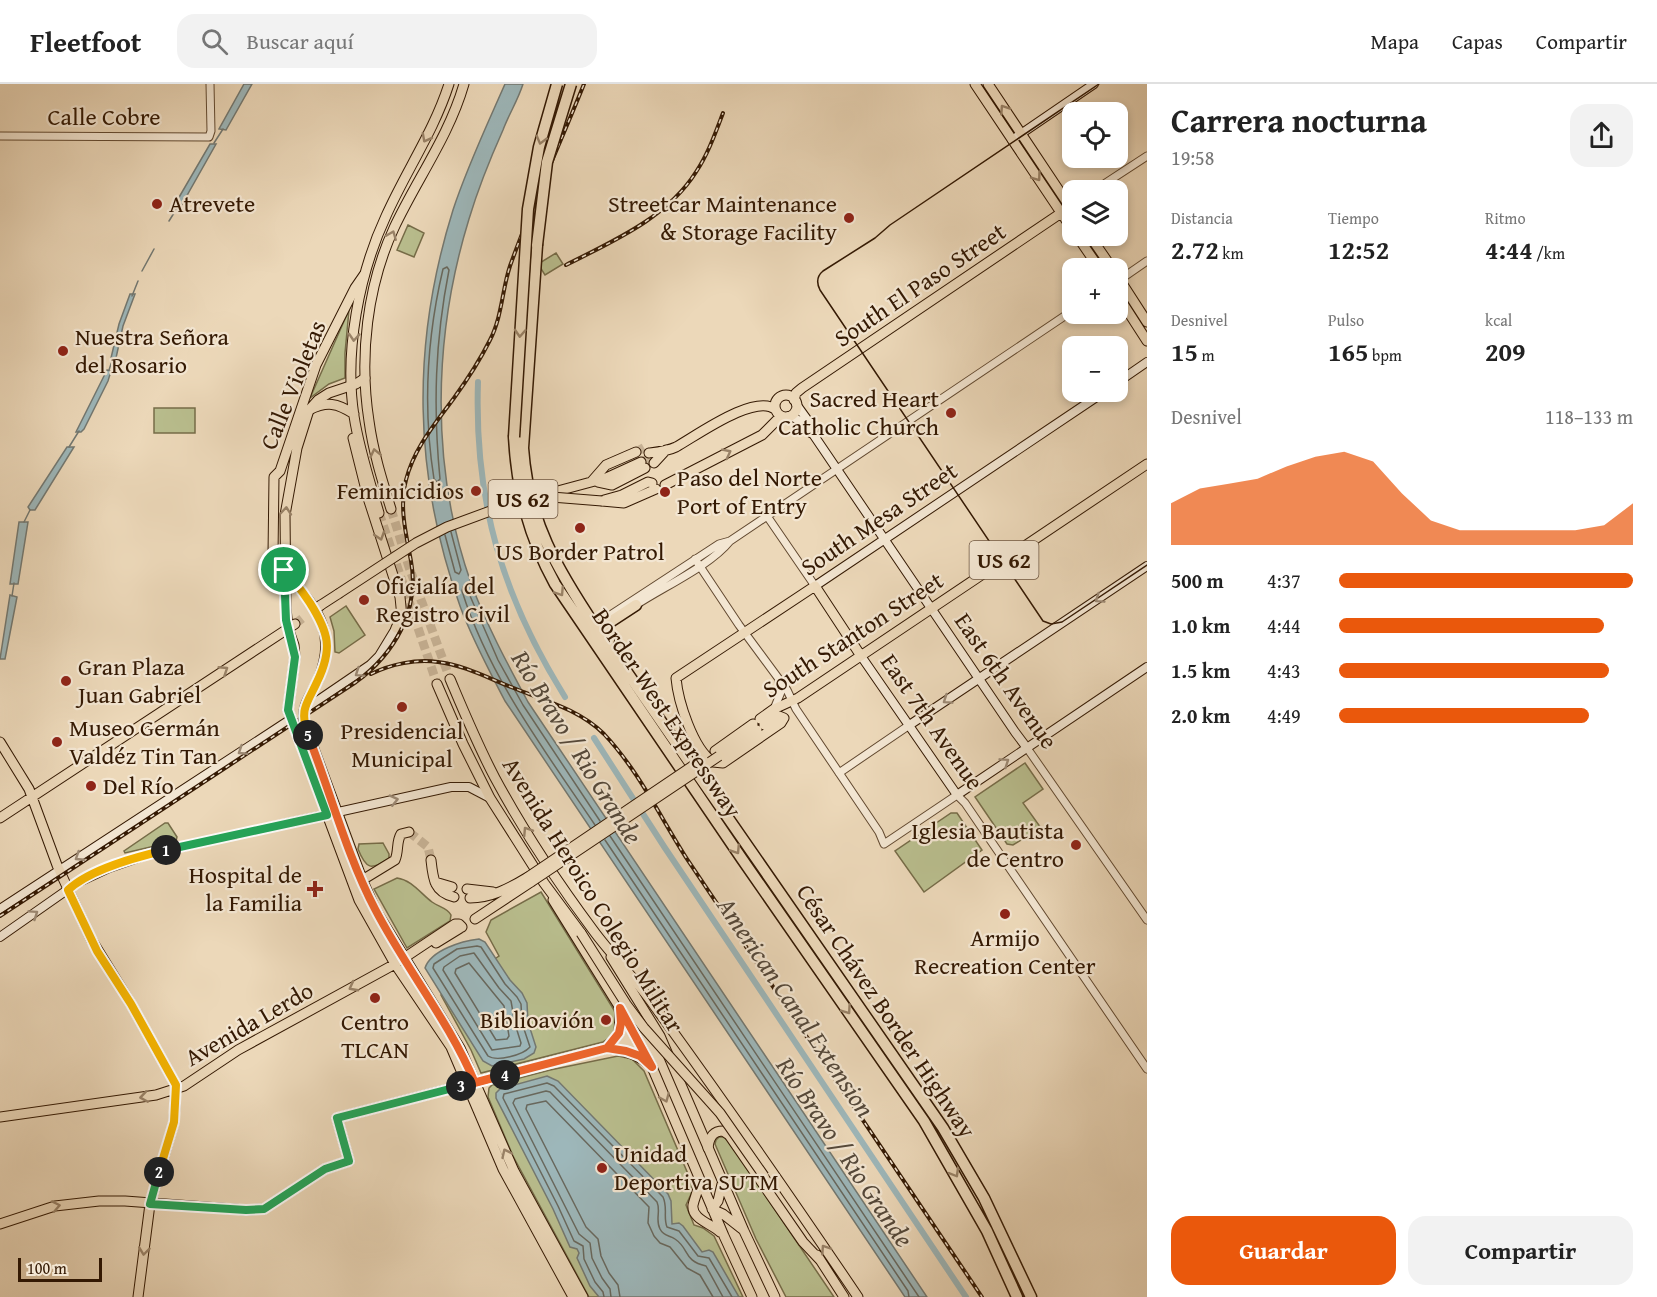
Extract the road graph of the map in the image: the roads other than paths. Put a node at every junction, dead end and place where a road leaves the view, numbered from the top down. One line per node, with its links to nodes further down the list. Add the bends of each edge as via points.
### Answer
1 (210, 84): 10 (street, Calle Cobre, via 209,137)
2 (449, 84): 19 (main road, one-way to 19, via 382,224)
3 (464, 84): 27 (main road, one-way to 3, via 370,309 383,257 394,228 450,122)
4 (557, 84): 35 (highway, Border West Expressway, one-way to 35, bridge, via 539,147 528,209)
5 (570, 84): 35 (highway, Border West Expressway, bridge, via 547,162 541,198)
6 (975, 84): 11 (main road)
7 (988, 84): 9 (main road, one-way to 7)
8 (1094, 84): 9 (main road)
9 (1021, 134): 11 (main road); 14 (main road)
10 (0, 136)
11 (1012, 140): 15 (main road, one-way to 15)
12 (1147, 156): 13 (street)
13 (1110, 180)
14 (1062, 198)
15 (1062, 201)
16 (1062, 214): 29 (main road, South El Paso Street / US 62, via 798,390)
17 (1147, 261): 18 (street)
18 (1128, 273)
19 (364, 274): 28 (main road, one-way to 28, via 354,330); 48 (main road, Calle Violetas, via 321,354 280,471 274,477 273,555)
20 (1128, 294): 23 (main road)
21 (1128, 311): 24 (main road)
22 (1062, 318): 38 (street)
23 (1147, 322)
24 (1147, 340)
25 (1147, 362): 26 (main road)
26 (1128, 375)
27 (365, 378): 28 (main road); 41 (main road, one-way to 27, via 372,439)
28 (352, 386): 31 (main road, via 325,396); 33 (main road)
29 (795, 402): 32 (main road, US 62, via 795,411); 32 (main road, US 62, via 787,396 776,401); 34 (main road, East 6th Avenue, via 814,429)
30 (1089, 402): 44 (main road, South Mesa Street)
31 (309, 410): 33 (main road, via 330,403); 48 (main road, one-way to 31, via 286,503)
32 (783, 414): 34 (main road, East 6th Avenue, via 799,420); 36 (main road, via 772,406 748,409); 40 (main road, US 62, one-way to 32, via 624,503 762,435)
33 (354, 416): 42 (main road); 55 (main road, one-way to 55, via 356,454 400,597 402,617)
34 (813, 434): 38 (main road, East 6th Avenue)
35 (519, 436): 45 (highway, Border West Expressway); 122 (highway, Border West Expressway, one-way to 122, via 517,475 525,517 555,584 924,1121 977,1213)
36 (666, 450): 36 (main road, via 650,455)
37 (1147, 464): 51 (main road, South Stanton Street / US 62)
38 (837, 469): 43 (street); 44 (main road, East 6th Avenue)
39 (539, 496): 40 (main road, US 62, bridge); 40 (main road, US 62, via 606,478 641,462 645,475 616,489); 53 (main road, US 62, bridge, via 447,527)
40 (602, 501)
41 (391, 509)
42 (379, 513)
43 (767, 516): 46 (street); 49 (street, East 7th Avenue)
44 (884, 539): 49 (main road, South Mesa Street); 51 (main road, East 6th Avenue)
45 (544, 540): 52 (highway, via 592,615 601,620); 72 (highway, Border West Expressway, via 568,585)
46 (697, 563): 50 (street); 52 (street); 56 (street)
47 (1147, 566): 61 (main road, one-way to 61)
48 (284, 570): 54 (main road); 66 (main road, via 322,622 327,640 325,662)
49 (815, 586): 56 (main road, South Mesa Street); 57 (main road, East 7th Avenue)
50 (636, 605): 72 (highway, via 610,622 608,638)
51 (931, 609): 57 (main road, South Stanton Street / US 62); 61 (main road, East 6th Avenue)
52 (612, 614)
53 (307, 615)
54 (291, 626): 67 (main road, via 295,657 288,705); 75 (main road, one-way to 54)
55 (396, 628): 66 (main road, one-way to 66, via 370,665)
56 (745, 633): 59 (main road, South Mesa Street); 62 (street)
57 (861, 656): 64 (main road, South Stanton Street / US 62); 69 (main road, East 7th Avenue)
58 (1147, 668): 71 (main road)
59 (676, 678): 68 (main road, South Stanton Street, via 694,737 713,762 723,763 784,718 779,716)
60 (450, 679): 92 (main road, Avenida Heroico Colegio Militar, one-way to 60, via 508,801)
61 (979, 679): 69 (main road, one-way to 69); 71 (main road, East 6th Avenue)
62 (778, 680): 64 (street); 65 (street, via 781,692)
63 (437, 684): 76 (main road, Avenida Heroico Colegio Militar)
64 (792, 700): 65 (main road, South Stanton Street / US 62); 73 (street)
65 (774, 709): 68 (main road, South Stanton Street / US 62)
66 (304, 710): 67 (main road); 77 (main road, via 304,722)
67 (292, 724): 77 (main road); 81 (main road, one-way to 81)
68 (759, 724): 83 (main road, South Stanton Street / US 62, bridge)
69 (908, 726): 73 (street); 74 (main road, East 7th Avenue)
70 (0, 742): 75 (main road)
71 (1027, 748): 74 (main road, one-way to 71); 91 (street, East 6th Avenue)
72 (688, 761): 123 (highway, César Chávez Border Highway, via 943,1128 984,1198)
73 (839, 773): 74 (street, via 884,844)
74 (957, 795): 102 (street, East 7th Avenue)
75 (33, 796): 78 (main road); 81 (main road)
76 (490, 798): 77 (main road, one-way to 76, via 457,786 476,789); 84 (main road, Avenida Heroico Colegio Militar)
77 (332, 814): 82 (main road); 85 (main road); 86 (main road, via 149,854 108,868)
78 (0, 818)
79 (409, 832): 82 (main road, via 398,838 395,860)
80 (431, 860): 87 (main road, via 435,882 444,894)
81 (59, 870): 86 (main road); 89 (main road)
82 (362, 879): 85 (main road); 94 (main road)
83 (530, 880): 88 (main road, via 480,898); 90 (main road)
84 (544, 883): 97 (main road, Avenida Heroico Colegio Militar); 114 (main road, bridge, via 644,1028 720,1113)
85 (353, 886): 95 (main road)
86 (68, 890): 93 (main road, one-way to 86); 104 (main road, via 97,951)
87 (453, 892)
88 (469, 894)
89 (0, 909)
90 (475, 919)
91 (1147, 920)
92 (595, 932): 106 (main road, Avenida Heroico Colegio Militar, via 655,1027); 121 (main road, one-way to 92, via 745,1131)
93 (0, 937)
94 (404, 959): 95 (main road, Avenida Lerdo); 96 (main road); 99 (main road, Avenida Lerdo, via 454,924 462,927 413,960)
95 (395, 964): 98 (main road); 104 (main road, Avenida Lerdo, one-way to 104, via 238,1050)
96 (427, 996): 98 (main road); 99 (main road)
97 (620, 1008): 100 (main road, via 619,1033); 101 (main road, Avenida Heroico Colegio Militar)
98 (427, 1011): 103 (main road)
99 (445, 1022): 103 (main road)
100 (607, 1048): 101 (main road, via 640,1056); 103 (main road)
101 (652, 1067): 107 (main road, Avenida Heroico Colegio Militar, one-way to 107)
102 (1147, 1069)
103 (472, 1084): 109 (main road, via 337,1118 349,1161 329,1167 264,1209); 116 (main road, via 503,1168); 117 (main road, one-way to 103)
104 (177, 1089): 105 (main road, Avenida Lerdo, one-way to 105); 109 (main road, via 174,1122)
105 (0, 1117)
106 (708, 1148): 108 (main road, Avenida Heroico Colegio Militar); 114 (main road, via 716,1133 723,1131 729,1135 802,1242)
107 (699, 1178): 110 (main road, Avenida Heroico Colegio Militar); 113 (main road, via 694,1213)
108 (722, 1181): 110 (main road); 112 (main road, Avenida Heroico Colegio Militar)
109 (150, 1204): 111 (main road, one-way to 109, via 55,1206 116,1200); 115 (main road, one-way to 115)
110 (712, 1209): 112 (main road); 113 (main road, Avenida Heroico Colegio Militar)
111 (0, 1224)
112 (744, 1231): 119 (main road, Avenida Heroico Colegio Militar)
113 (724, 1236): 118 (main road, Avenida Heroico Colegio Militar)
114 (820, 1260): 120 (main road)
115 (138, 1297)
116 (573, 1297)
117 (583, 1297)
118 (752, 1297)
119 (776, 1297)
120 (844, 1297)
121 (858, 1297)
122 (1017, 1297)
123 (1031, 1297)

